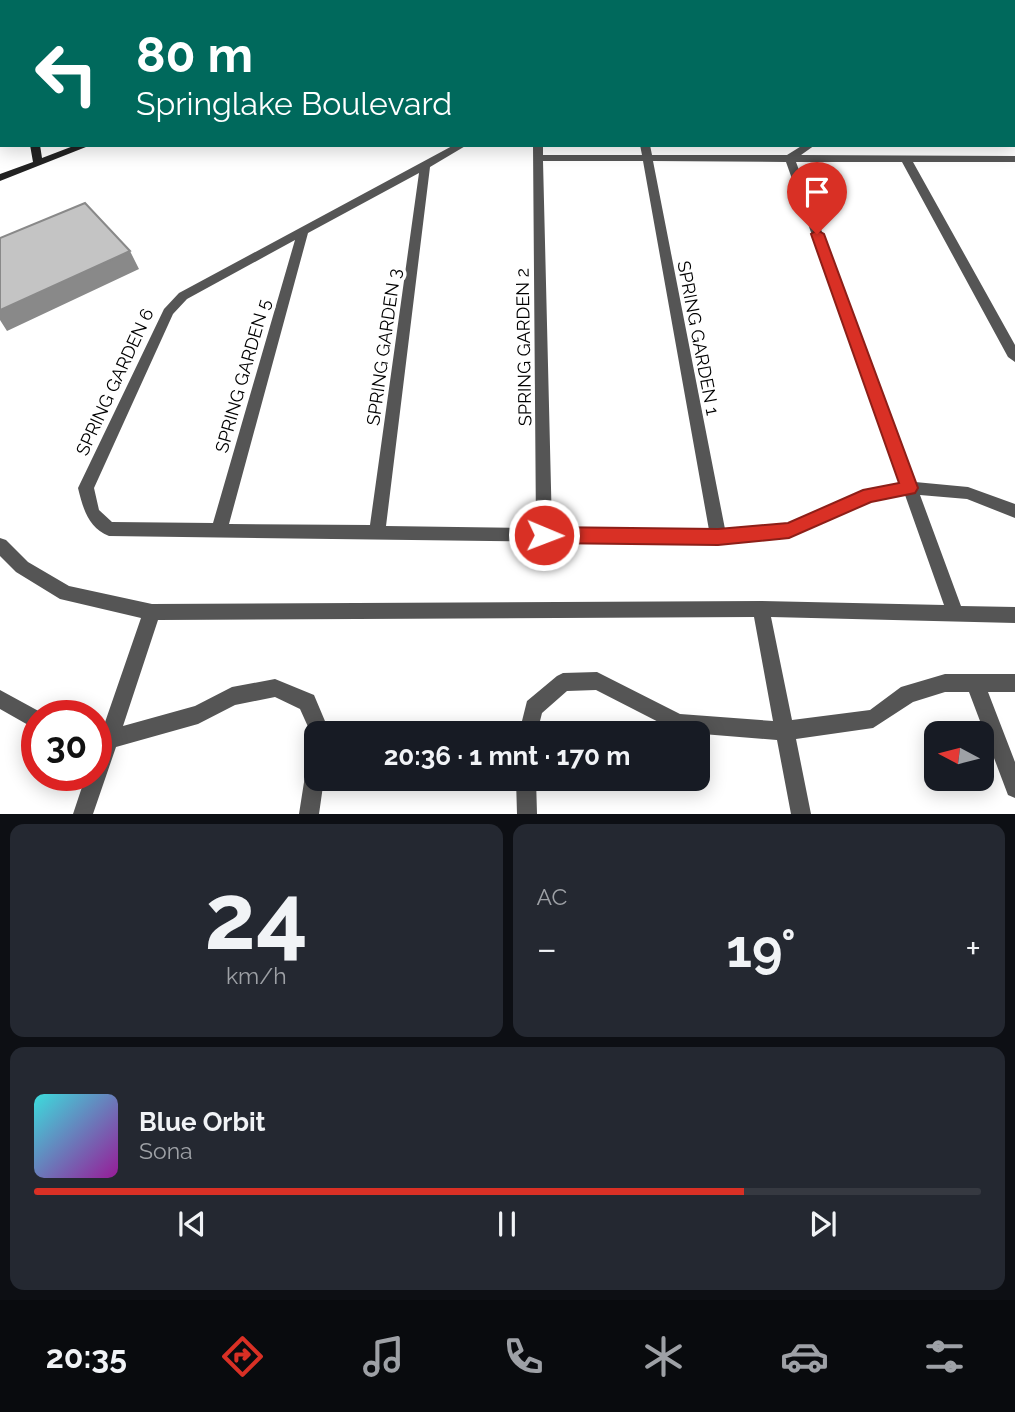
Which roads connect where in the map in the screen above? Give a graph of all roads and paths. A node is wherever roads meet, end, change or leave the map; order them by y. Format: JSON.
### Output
{"nodes":[{"id":1,"x":35,"y":147,"type":"edge"},
{"id":2,"x":80,"y":147,"type":"edge"},
{"id":3,"x":458,"y":147,"type":"edge"},
{"id":4,"x":807,"y":147,"type":"edge"},
{"id":5,"x":538,"y":151,"type":"edge"},
{"id":6,"x":646,"y":152,"type":"edge"},
{"id":7,"x":790,"y":158,"type":"junction"},
{"id":8,"x":906,"y":159,"type":"junction"},
{"id":9,"x":1013,"y":161,"type":"edge"},
{"id":10,"x":38,"y":164,"type":"junction"},
{"id":11,"x":425,"y":165,"type":"junction"},
{"id":12,"x":0,"y":178,"type":"edge"},
{"id":13,"x":303,"y":231,"type":"junction"},
{"id":14,"x":1015,"y":357,"type":"edge"},
{"id":15,"x":909,"y":488,"type":"junction"},
{"id":16,"x":1015,"y":511,"type":"edge"},
{"id":17,"x":219,"y":531,"type":"junction"},
{"id":18,"x":376,"y":533,"type":"junction"},
{"id":19,"x":544,"y":535,"type":"junction"},
{"id":20,"x":718,"y":537,"type":"junction"},
{"id":21,"x":0,"y":545,"type":"edge"},
{"id":22,"x":761,"y":609,"type":"junction"},
{"id":23,"x":152,"y":612,"type":"junction"},
{"id":24,"x":955,"y":613,"type":"junction"},
{"id":25,"x":1015,"y":615,"type":"edge"},
{"id":26,"x":975,"y":683,"type":"junction"},
{"id":27,"x":1015,"y":683,"type":"edge"},
{"id":28,"x":0,"y":699,"type":"edge"},
{"id":29,"x":21,"y":711,"type":"edge"},
{"id":30,"x":112,"y":712,"type":"edge"},
{"id":31,"x":316,"y":721,"type":"edge"},
{"id":32,"x":531,"y":721,"type":"edge"},
{"id":33,"x":674,"y":721,"type":"edge"},
{"id":34,"x":710,"y":725,"type":"edge"},
{"id":35,"x":785,"y":731,"type":"junction"},
{"id":36,"x":112,"y":735,"type":"edge"},
{"id":37,"x":1015,"y":788,"type":"edge"},
{"id":38,"x":89,"y":791,"type":"edge"},
{"id":39,"x":313,"y":791,"type":"edge"},
{"id":40,"x":526,"y":791,"type":"edge"},
{"id":41,"x":83,"y":814,"type":"edge"},
{"id":42,"x":309,"y":814,"type":"edge"},
{"id":43,"x":527,"y":814,"type":"edge"},
{"id":44,"x":801,"y":814,"type":"edge"}],
"edges":[{"from":1,"to":10,"type":"main road"},
{"from":2,"to":10,"type":"main road"},
{"from":3,"to":11,"type":"street"},
{"from":4,"to":7,"type":"street"},
{"from":5,"to":6,"type":"street"},
{"from":5,"to":19,"type":"street","name":"SPRING GARDEN 2"},
{"from":6,"to":7,"type":"street"},
{"from":6,"to":20,"type":"street","name":"SPRING GARDEN 1"},
{"from":7,"to":8,"type":"street"},
{"from":7,"to":15,"type":"street"},
{"from":8,"to":9,"type":"street"},
{"from":8,"to":14,"type":"street"},
{"from":10,"to":12,"type":"main road"},
{"from":11,"to":13,"type":"street"},
{"from":11,"to":18,"type":"street","name":"SPRING GARDEN 3"},
{"from":13,"to":17,"type":"street","name":"SPRING GARDEN 5"},
{"from":13,"to":17,"type":"street","name":"SPRING GARDEN 6"},
{"from":15,"to":16,"type":"street"},
{"from":15,"to":20,"type":"street"},
{"from":15,"to":24,"type":"street"},
{"from":17,"to":18,"type":"street"},
{"from":18,"to":19,"type":"street"},
{"from":19,"to":20,"type":"street"},
{"from":21,"to":23,"type":"street"},
{"from":22,"to":23,"type":"street"},
{"from":22,"to":24,"type":"street"},
{"from":22,"to":35,"type":"street"},
{"from":23,"to":30,"type":"street"},
{"from":24,"to":25,"type":"street"},
{"from":26,"to":27,"type":"street"},
{"from":26,"to":35,"type":"street"},
{"from":26,"to":37,"type":"street"},
{"from":28,"to":29,"type":"street"},
{"from":31,"to":36,"type":"street"},
{"from":32,"to":33,"type":"street"},
{"from":34,"to":35,"type":"street"},
{"from":35,"to":44,"type":"street"},
{"from":38,"to":41,"type":"street"},
{"from":39,"to":42,"type":"street"},
{"from":40,"to":43,"type":"street"}]}
